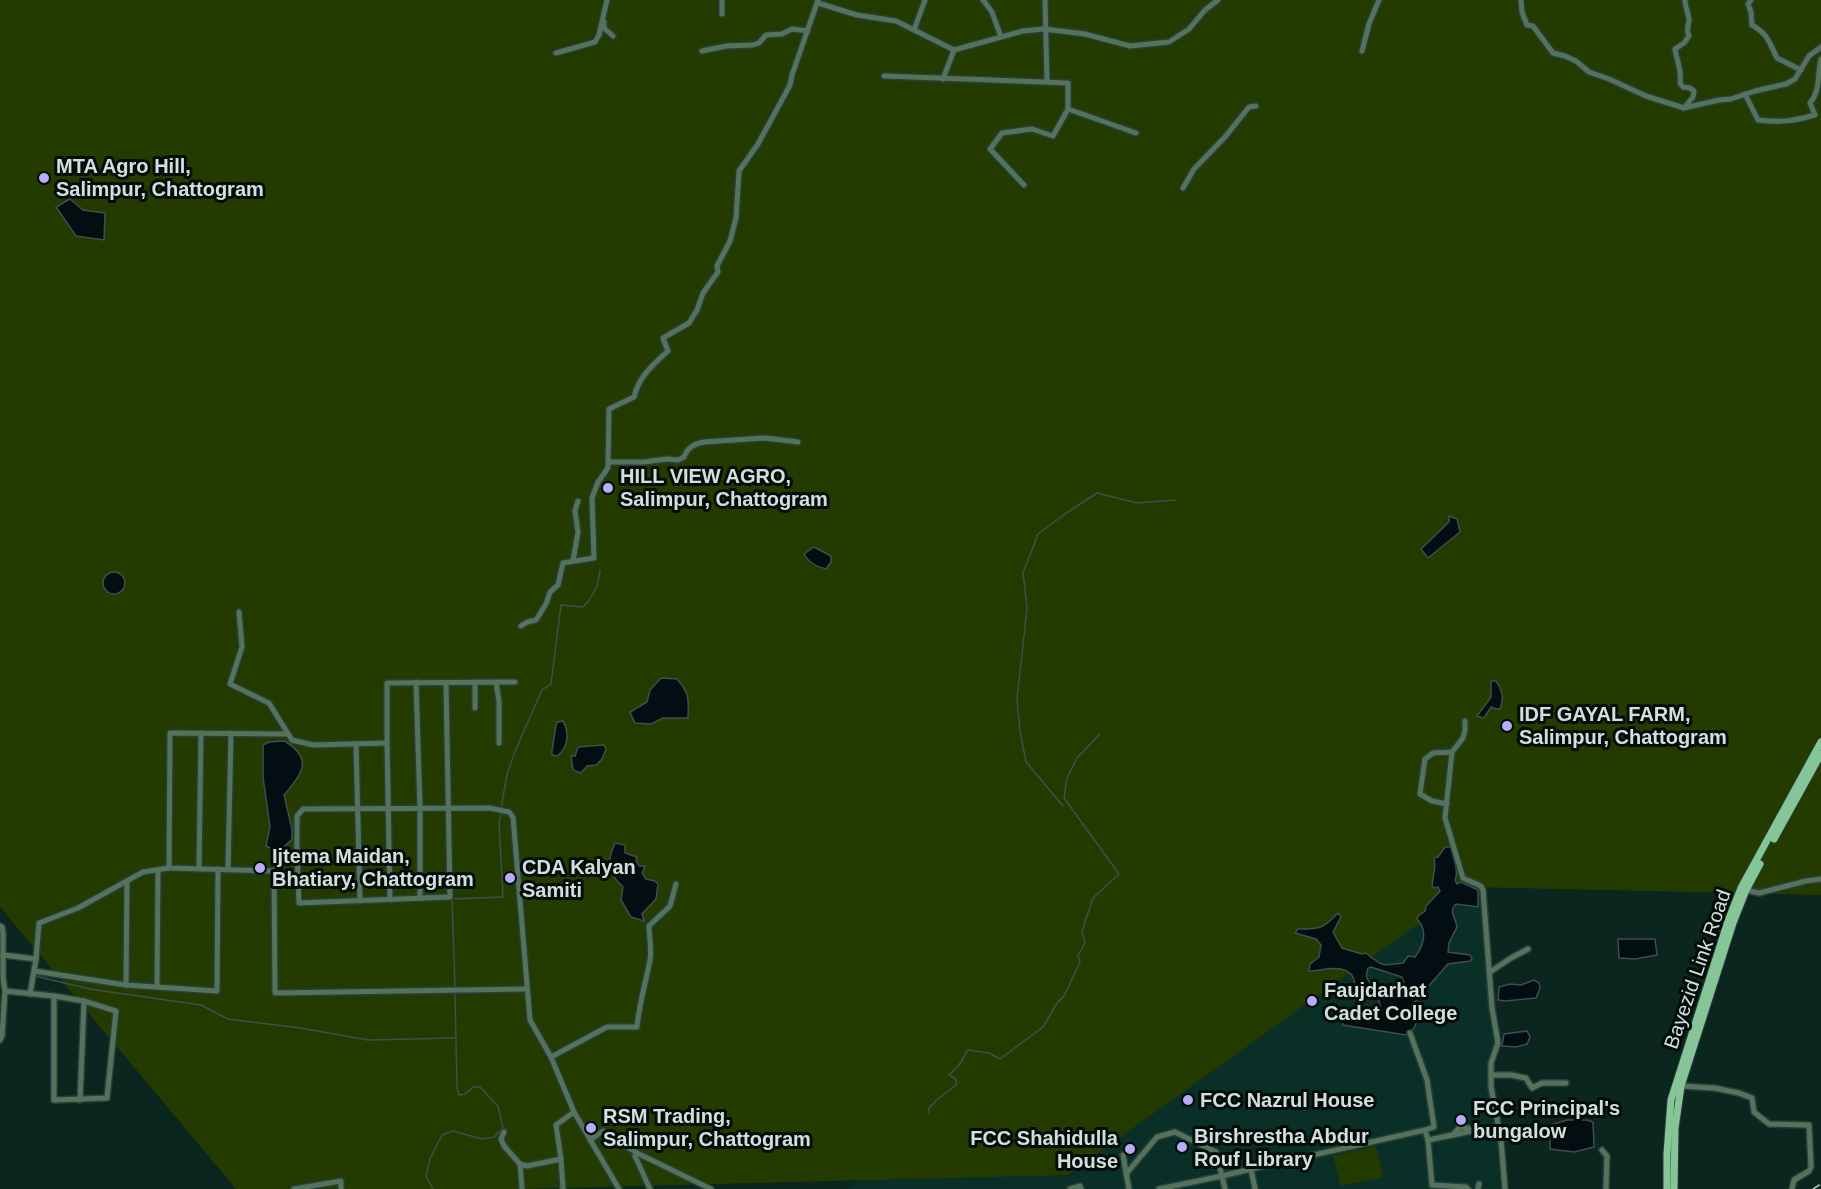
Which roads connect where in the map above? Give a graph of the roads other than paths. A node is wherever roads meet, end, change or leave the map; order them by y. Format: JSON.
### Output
{"nodes":[{"id":1,"x":607,"y":0,"type":"edge"},
{"id":2,"x":723,"y":0,"type":"edge"},
{"id":3,"x":925,"y":0,"type":"edge"},
{"id":4,"x":983,"y":0,"type":"edge"},
{"id":5,"x":1045,"y":0,"type":"edge"},
{"id":6,"x":1218,"y":0,"type":"edge"},
{"id":7,"x":1379,"y":0,"type":"edge"},
{"id":8,"x":1521,"y":0,"type":"edge"},
{"id":9,"x":1684,"y":0,"type":"edge"},
{"id":10,"x":1751,"y":0,"type":"edge"},
{"id":11,"x":818,"y":2,"type":"edge"},
{"id":12,"x":722,"y":14,"type":"dead end"},
{"id":13,"x":603,"y":17,"type":"junction"},
{"id":14,"x":1044,"y":29,"type":"junction"},
{"id":15,"x":914,"y":30,"type":"junction"},
{"id":16,"x":808,"y":31,"type":"junction"},
{"id":17,"x":613,"y":36,"type":"dead end"},
{"id":18,"x":1001,"y":37,"type":"junction"},
{"id":19,"x":1821,"y":47,"type":"edge"},
{"id":20,"x":954,"y":50,"type":"junction"},
{"id":21,"x":702,"y":51,"type":"dead end"},
{"id":22,"x":1362,"y":51,"type":"dead end"},
{"id":23,"x":556,"y":53,"type":"dead end"},
{"id":24,"x":1821,"y":59,"type":"edge"},
{"id":25,"x":1802,"y":70,"type":"junction"},
{"id":26,"x":884,"y":76,"type":"dead end"},
{"id":27,"x":943,"y":79,"type":"junction"},
{"id":28,"x":1047,"y":81,"type":"junction"},
{"id":29,"x":1745,"y":93,"type":"junction"},
{"id":30,"x":1256,"y":106,"type":"dead end"},
{"id":31,"x":1684,"y":108,"type":"junction"},
{"id":32,"x":1068,"y":109,"type":"junction"},
{"id":33,"x":1136,"y":133,"type":"dead end"},
{"id":34,"x":1024,"y":185,"type":"dead end"},
{"id":35,"x":1182,"y":188,"type":"dead end"},
{"id":36,"x":798,"y":442,"type":"dead end"},
{"id":37,"x":608,"y":462,"type":"junction"},
{"id":38,"x":578,"y":501,"type":"dead end"},
{"id":39,"x":573,"y":561,"type":"junction"},
{"id":40,"x":239,"y":612,"type":"dead end"},
{"id":41,"x":521,"y":626,"type":"dead end"},
{"id":42,"x":416,"y":682,"type":"junction"},
{"id":43,"x":475,"y":682,"type":"junction"},
{"id":44,"x":496,"y":682,"type":"junction"},
{"id":45,"x":515,"y":682,"type":"dead end"},
{"id":46,"x":447,"y":683,"type":"junction"},
{"id":47,"x":475,"y":708,"type":"dead end"},
{"id":48,"x":1465,"y":721,"type":"dead end"},
{"id":49,"x":201,"y":733,"type":"junction"},
{"id":50,"x":231,"y":734,"type":"junction"},
{"id":51,"x":287,"y":734,"type":"junction"},
{"id":52,"x":1821,"y":742,"type":"edge"},
{"id":53,"x":387,"y":743,"type":"junction"},
{"id":54,"x":499,"y":743,"type":"dead end"},
{"id":55,"x":356,"y":744,"type":"junction"},
{"id":56,"x":1452,"y":752,"type":"junction"},
{"id":57,"x":1820,"y":756,"type":"edge"},
{"id":58,"x":1447,"y":804,"type":"junction"},
{"id":59,"x":448,"y":808,"type":"junction"},
{"id":60,"x":388,"y":809,"type":"junction"},
{"id":61,"x":420,"y":809,"type":"junction"},
{"id":62,"x":358,"y":810,"type":"junction"},
{"id":63,"x":297,"y":852,"type":"junction"},
{"id":64,"x":169,"y":868,"type":"junction"},
{"id":65,"x":199,"y":869,"type":"junction"},
{"id":66,"x":218,"y":869,"type":"junction"},
{"id":67,"x":158,"y":870,"type":"junction"},
{"id":68,"x":228,"y":870,"type":"junction"},
{"id":69,"x":274,"y":871,"type":"junction"},
{"id":70,"x":1821,"y":879,"type":"edge"},
{"id":71,"x":128,"y":881,"type":"junction"},
{"id":72,"x":676,"y":884,"type":"dead end"},
{"id":73,"x":1746,"y":890,"type":"junction"},
{"id":74,"x":420,"y":898,"type":"junction"},
{"id":75,"x":390,"y":900,"type":"junction"},
{"id":76,"x":360,"y":901,"type":"junction"},
{"id":77,"x":0,"y":926,"type":"edge"},
{"id":78,"x":1528,"y":949,"type":"dead end"},
{"id":79,"x":3,"y":955,"type":"junction"},
{"id":80,"x":36,"y":959,"type":"junction"},
{"id":81,"x":34,"y":971,"type":"junction"},
{"id":82,"x":1490,"y":972,"type":"junction"},
{"id":83,"x":126,"y":985,"type":"junction"},
{"id":84,"x":157,"y":986,"type":"junction"},
{"id":85,"x":527,"y":989,"type":"junction"},
{"id":86,"x":5,"y":991,"type":"junction"},
{"id":87,"x":30,"y":994,"type":"junction"},
{"id":88,"x":54,"y":996,"type":"junction"},
{"id":89,"x":84,"y":1001,"type":"junction"},
{"id":90,"x":1410,"y":1033,"type":"dead end"},
{"id":91,"x":0,"y":1040,"type":"edge"},
{"id":92,"x":551,"y":1057,"type":"junction"},
{"id":93,"x":1491,"y":1076,"type":"junction"},
{"id":94,"x":1566,"y":1083,"type":"dead end"},
{"id":95,"x":1681,"y":1086,"type":"junction"},
{"id":96,"x":80,"y":1100,"type":"junction"},
{"id":97,"x":574,"y":1112,"type":"junction"},
{"id":98,"x":1425,"y":1130,"type":"junction"},
{"id":99,"x":504,"y":1132,"type":"dead end"},
{"id":100,"x":1453,"y":1135,"type":"dead end"},
{"id":101,"x":590,"y":1140,"type":"junction"},
{"id":102,"x":1428,"y":1140,"type":"junction"},
{"id":103,"x":1602,"y":1150,"type":"dead end"},
{"id":104,"x":637,"y":1154,"type":"junction"},
{"id":105,"x":1670,"y":1154,"type":"junction"},
{"id":106,"x":1123,"y":1155,"type":"dead end"},
{"id":107,"x":561,"y":1159,"type":"junction"},
{"id":108,"x":520,"y":1164,"type":"junction"},
{"id":109,"x":1251,"y":1169,"type":"junction"},
{"id":110,"x":1126,"y":1174,"type":"junction"},
{"id":111,"x":1222,"y":1176,"type":"junction"},
{"id":112,"x":294,"y":1189,"type":"edge"},
{"id":113,"x":341,"y":1189,"type":"edge"},
{"id":114,"x":522,"y":1189,"type":"edge"},
{"id":115,"x":563,"y":1189,"type":"edge"},
{"id":116,"x":619,"y":1189,"type":"edge"},
{"id":117,"x":650,"y":1189,"type":"edge"},
{"id":118,"x":711,"y":1189,"type":"edge"},
{"id":119,"x":1070,"y":1189,"type":"edge"},
{"id":120,"x":1081,"y":1189,"type":"edge"},
{"id":121,"x":1129,"y":1189,"type":"edge"},
{"id":122,"x":1159,"y":1189,"type":"edge"},
{"id":123,"x":1225,"y":1189,"type":"edge"},
{"id":124,"x":1255,"y":1189,"type":"edge"},
{"id":125,"x":1468,"y":1189,"type":"edge"},
{"id":126,"x":1505,"y":1189,"type":"edge"},
{"id":127,"x":1606,"y":1189,"type":"edge"},
{"id":128,"x":1667,"y":1189,"type":"edge"},
{"id":129,"x":1674,"y":1189,"type":"edge"},
{"id":130,"x":1792,"y":1189,"type":"edge"}],
"edges":[{"from":1,"to":13,"type":"street"},
{"from":2,"to":12,"type":"street"},
{"from":3,"to":15,"type":"street"},
{"from":4,"to":18,"type":"street"},
{"from":5,"to":14,"type":"street"},
{"from":6,"to":14,"type":"street"},
{"from":7,"to":22,"type":"street"},
{"from":8,"to":31,"type":"street"},
{"from":9,"to":31,"type":"street"},
{"from":10,"to":25,"type":"street"},
{"from":11,"to":15,"type":"street"},
{"from":11,"to":16,"type":"street"},
{"from":13,"to":17,"type":"street"},
{"from":13,"to":23,"type":"street"},
{"from":14,"to":18,"type":"street"},
{"from":14,"to":28,"type":"street"},
{"from":15,"to":20,"type":"street"},
{"from":16,"to":21,"type":"street"},
{"from":16,"to":37,"type":"street"},
{"from":18,"to":20,"type":"street"},
{"from":19,"to":25,"type":"street"},
{"from":20,"to":27,"type":"street"},
{"from":24,"to":29,"type":"street"},
{"from":25,"to":29,"type":"street"},
{"from":26,"to":27,"type":"street"},
{"from":27,"to":28,"type":"street"},
{"from":28,"to":32,"type":"street"},
{"from":29,"to":31,"type":"street"},
{"from":30,"to":35,"type":"street"},
{"from":32,"to":33,"type":"street"},
{"from":32,"to":34,"type":"street"},
{"from":36,"to":37,"type":"street"},
{"from":37,"to":39,"type":"street"},
{"from":38,"to":39,"type":"street"},
{"from":39,"to":41,"type":"street"},
{"from":40,"to":51,"type":"street"},
{"from":42,"to":46,"type":"street"},
{"from":42,"to":53,"type":"street"},
{"from":42,"to":61,"type":"street"},
{"from":43,"to":44,"type":"street"},
{"from":43,"to":46,"type":"street"},
{"from":43,"to":47,"type":"street"},
{"from":44,"to":45,"type":"street"},
{"from":44,"to":54,"type":"street"},
{"from":46,"to":59,"type":"street"},
{"from":48,"to":56,"type":"street"},
{"from":49,"to":50,"type":"street"},
{"from":49,"to":64,"type":"street"},
{"from":49,"to":65,"type":"street"},
{"from":50,"to":51,"type":"street"},
{"from":50,"to":68,"type":"street"},
{"from":51,"to":55,"type":"street"},
{"from":52,"to":105,"type":"main road","name":"Bayezid Link Road"},
{"from":53,"to":55,"type":"street"},
{"from":53,"to":60,"type":"street"},
{"from":55,"to":62,"type":"street"},
{"from":56,"to":58,"type":"street"},
{"from":56,"to":58,"type":"street"},
{"from":57,"to":73,"type":"main road","name":"Bayezid Link Road"},
{"from":58,"to":82,"type":"street"},
{"from":59,"to":61,"type":"street"},
{"from":59,"to":74,"type":"street"},
{"from":59,"to":85,"type":"street"},
{"from":60,"to":61,"type":"street"},
{"from":60,"to":62,"type":"street"},
{"from":60,"to":75,"type":"street"},
{"from":61,"to":74,"type":"street"},
{"from":62,"to":63,"type":"street"},
{"from":62,"to":76,"type":"street"},
{"from":63,"to":69,"type":"street"},
{"from":63,"to":76,"type":"street"},
{"from":64,"to":65,"type":"street"},
{"from":64,"to":67,"type":"street"},
{"from":65,"to":66,"type":"street"},
{"from":66,"to":68,"type":"street"},
{"from":66,"to":84,"type":"street"},
{"from":67,"to":71,"type":"street"},
{"from":67,"to":84,"type":"street"},
{"from":68,"to":69,"type":"street"},
{"from":69,"to":85,"type":"street"},
{"from":70,"to":73,"type":"street"},
{"from":71,"to":80,"type":"street"},
{"from":71,"to":83,"type":"street"},
{"from":72,"to":92,"type":"street"},
{"from":73,"to":95,"type":"main road","name":"Bayezid Link Road"},
{"from":74,"to":75,"type":"street"},
{"from":75,"to":76,"type":"street"},
{"from":77,"to":79,"type":"street"},
{"from":78,"to":82,"type":"street"},
{"from":79,"to":80,"type":"street"},
{"from":79,"to":86,"type":"street"},
{"from":80,"to":81,"type":"street"},
{"from":81,"to":83,"type":"street"},
{"from":81,"to":87,"type":"street"},
{"from":82,"to":93,"type":"street"},
{"from":83,"to":84,"type":"street"},
{"from":85,"to":92,"type":"street"},
{"from":86,"to":87,"type":"street"},
{"from":86,"to":91,"type":"street"},
{"from":87,"to":88,"type":"street"},
{"from":88,"to":89,"type":"street"},
{"from":88,"to":96,"type":"street"},
{"from":89,"to":96,"type":"street"},
{"from":89,"to":96,"type":"street"},
{"from":90,"to":98,"type":"street"},
{"from":92,"to":97,"type":"street"},
{"from":93,"to":94,"type":"street"},
{"from":93,"to":126,"type":"street"},
{"from":95,"to":105,"type":"main road","name":"Bayezid Link Road"},
{"from":95,"to":130,"type":"street"},
{"from":97,"to":101,"type":"street"},
{"from":97,"to":107,"type":"street"},
{"from":98,"to":102,"type":"street"},
{"from":98,"to":109,"type":"street"},
{"from":99,"to":108,"type":"street"},
{"from":100,"to":102,"type":"street"},
{"from":101,"to":104,"type":"street"},
{"from":101,"to":116,"type":"street"},
{"from":102,"to":125,"type":"street"},
{"from":103,"to":127,"type":"street"},
{"from":104,"to":117,"type":"street"},
{"from":104,"to":118,"type":"street"},
{"from":105,"to":128,"type":"main road","name":"Bayezid Link Road"},
{"from":105,"to":129,"type":"main road","name":"Bayezid Link Road"},
{"from":106,"to":110,"type":"street"},
{"from":107,"to":108,"type":"street"},
{"from":107,"to":115,"type":"street"},
{"from":108,"to":114,"type":"street"},
{"from":109,"to":111,"type":"street"},
{"from":109,"to":124,"type":"street"},
{"from":110,"to":111,"type":"street"},
{"from":110,"to":121,"type":"street"},
{"from":111,"to":122,"type":"street"},
{"from":111,"to":123,"type":"street"},
{"from":112,"to":113,"type":"street"},
{"from":119,"to":120,"type":"street"}]}
